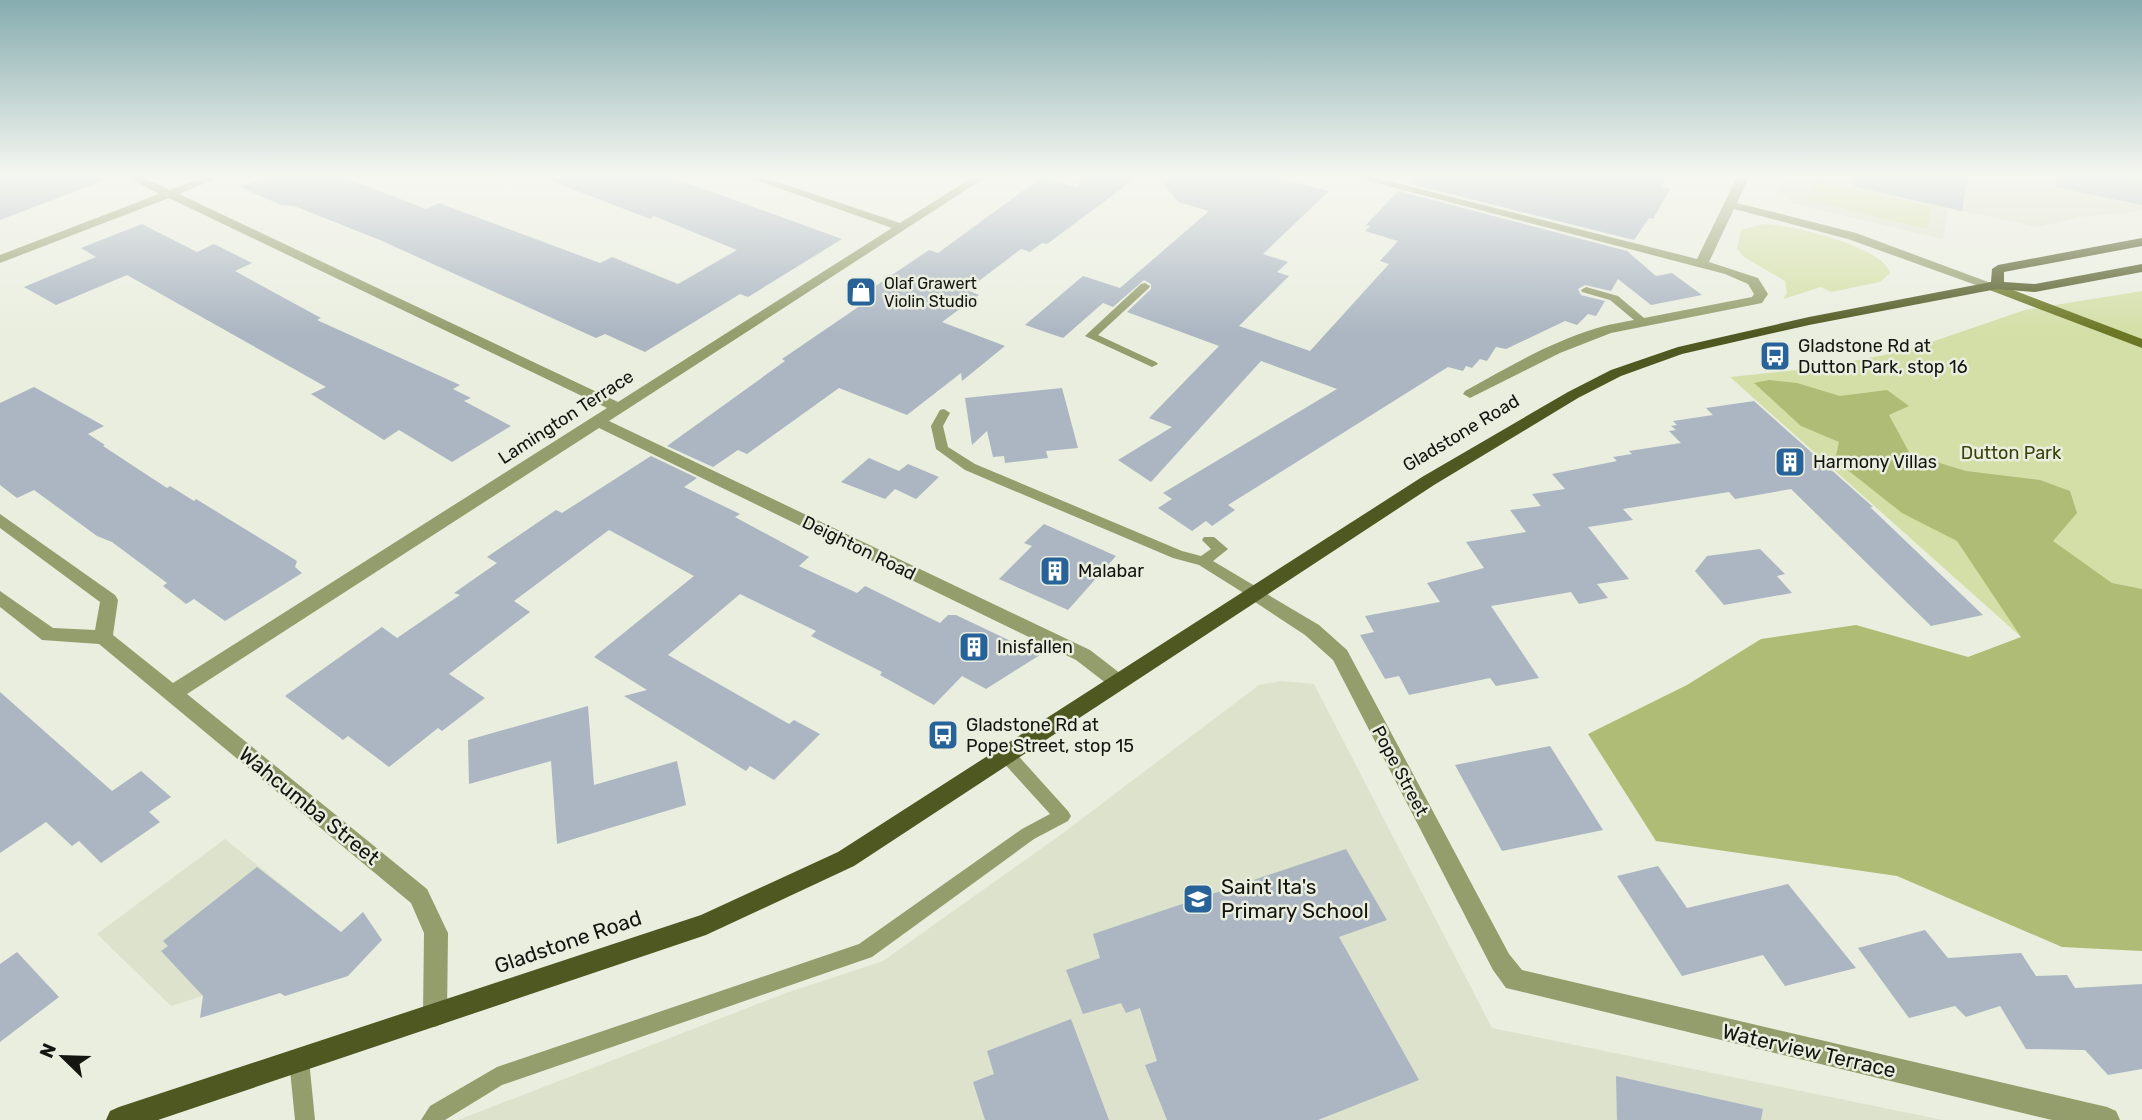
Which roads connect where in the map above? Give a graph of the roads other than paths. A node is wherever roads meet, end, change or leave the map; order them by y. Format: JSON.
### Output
{"nodes":[{"id":1,"x":81,"y":227,"type":"edge"},
{"id":2,"x":239,"y":227,"type":"edge"},
{"id":3,"x":901,"y":227,"type":"edge"},
{"id":4,"x":1557,"y":227,"type":"edge"},
{"id":5,"x":1718,"y":227,"type":"edge"},
{"id":6,"x":1818,"y":227,"type":"edge"},
{"id":7,"x":2142,"y":242,"type":"edge"},
{"id":8,"x":0,"y":258,"type":"edge"},
{"id":9,"x":1701,"y":264,"type":"junction"},
{"id":10,"x":2142,"y":268,"type":"edge"},
{"id":11,"x":1994,"y":285,"type":"junction"},
{"id":12,"x":1145,"y":286,"type":"dead end"},
{"id":13,"x":1586,"y":290,"type":"dead end"},
{"id":14,"x":1644,"y":323,"type":"junction"},
{"id":15,"x":2142,"y":344,"type":"edge"},
{"id":16,"x":1152,"y":364,"type":"dead end"},
{"id":17,"x":1470,"y":394,"type":"dead end"},
{"id":18,"x":617,"y":407,"type":"junction"},
{"id":19,"x":944,"y":413,"type":"dead end"},
{"id":20,"x":596,"y":421,"type":"junction"},
{"id":21,"x":0,"y":520,"type":"edge"},
{"id":22,"x":1209,"y":540,"type":"dead end"},
{"id":23,"x":1203,"y":561,"type":"junction"},
{"id":24,"x":1255,"y":593,"type":"junction"},
{"id":25,"x":0,"y":597,"type":"edge"},
{"id":26,"x":103,"y":637,"type":"junction"},
{"id":27,"x":1118,"y":682,"type":"junction"},
{"id":28,"x":172,"y":694,"type":"junction"},
{"id":29,"x":1007,"y":755,"type":"junction"},
{"id":30,"x":1513,"y":978,"type":"joint"},
{"id":31,"x":435,"y":1015,"type":"junction"},
{"id":32,"x":299,"y":1060,"type":"junction"},
{"id":33,"x":119,"y":1120,"type":"edge"},
{"id":34,"x":305,"y":1120,"type":"edge"},
{"id":35,"x":431,"y":1120,"type":"edge"},
{"id":36,"x":2108,"y":1120,"type":"edge"}],
"edges":[{"from":1,"to":8,"type":"street"},
{"from":2,"to":18,"type":"street"},
{"from":3,"to":18,"type":"street","name":"Lamington Terrace"},
{"from":4,"to":9,"type":"street"},
{"from":5,"to":9,"type":"street"},
{"from":6,"to":11,"type":"street"},
{"from":7,"to":11,"type":"main road"},
{"from":9,"to":14,"type":"street","name":"Gladstone Road"},
{"from":10,"to":11,"type":"main road","name":"Gladstone Road"},
{"from":11,"to":15,"type":"street"},
{"from":11,"to":24,"type":"main road","name":"Gladstone Road"},
{"from":12,"to":16,"type":"lane"},
{"from":13,"to":14,"type":"lane"},
{"from":14,"to":17,"type":"street","name":"Gladstone Road"},
{"from":18,"to":20,"type":"street","name":"Lamington Terrace"},
{"from":19,"to":23,"type":"lane"},
{"from":20,"to":27,"type":"street","name":"Deighton Road"},
{"from":20,"to":28,"type":"street","name":"Lamington Terrace"},
{"from":21,"to":26,"type":"street"},
{"from":22,"to":23,"type":"lane"},
{"from":23,"to":24,"type":"lane"},
{"from":24,"to":27,"type":"main road","name":"Gladstone Road"},
{"from":24,"to":30,"type":"street","name":"Pope Street"},
{"from":25,"to":26,"type":"street"},
{"from":26,"to":28,"type":"street","name":"Wahcumba Street"},
{"from":27,"to":29,"type":"main road","name":"Gladstone Road"},
{"from":28,"to":31,"type":"street","name":"Wahcumba Street"},
{"from":29,"to":31,"type":"main road","name":"Gladstone Road"},
{"from":29,"to":35,"type":"lane"},
{"from":30,"to":36,"type":"street","name":"Waterview Terrace"},
{"from":31,"to":32,"type":"main road","name":"Gladstone Road"},
{"from":32,"to":33,"type":"main road","name":"Gladstone Road"},
{"from":32,"to":34,"type":"lane"}]}
